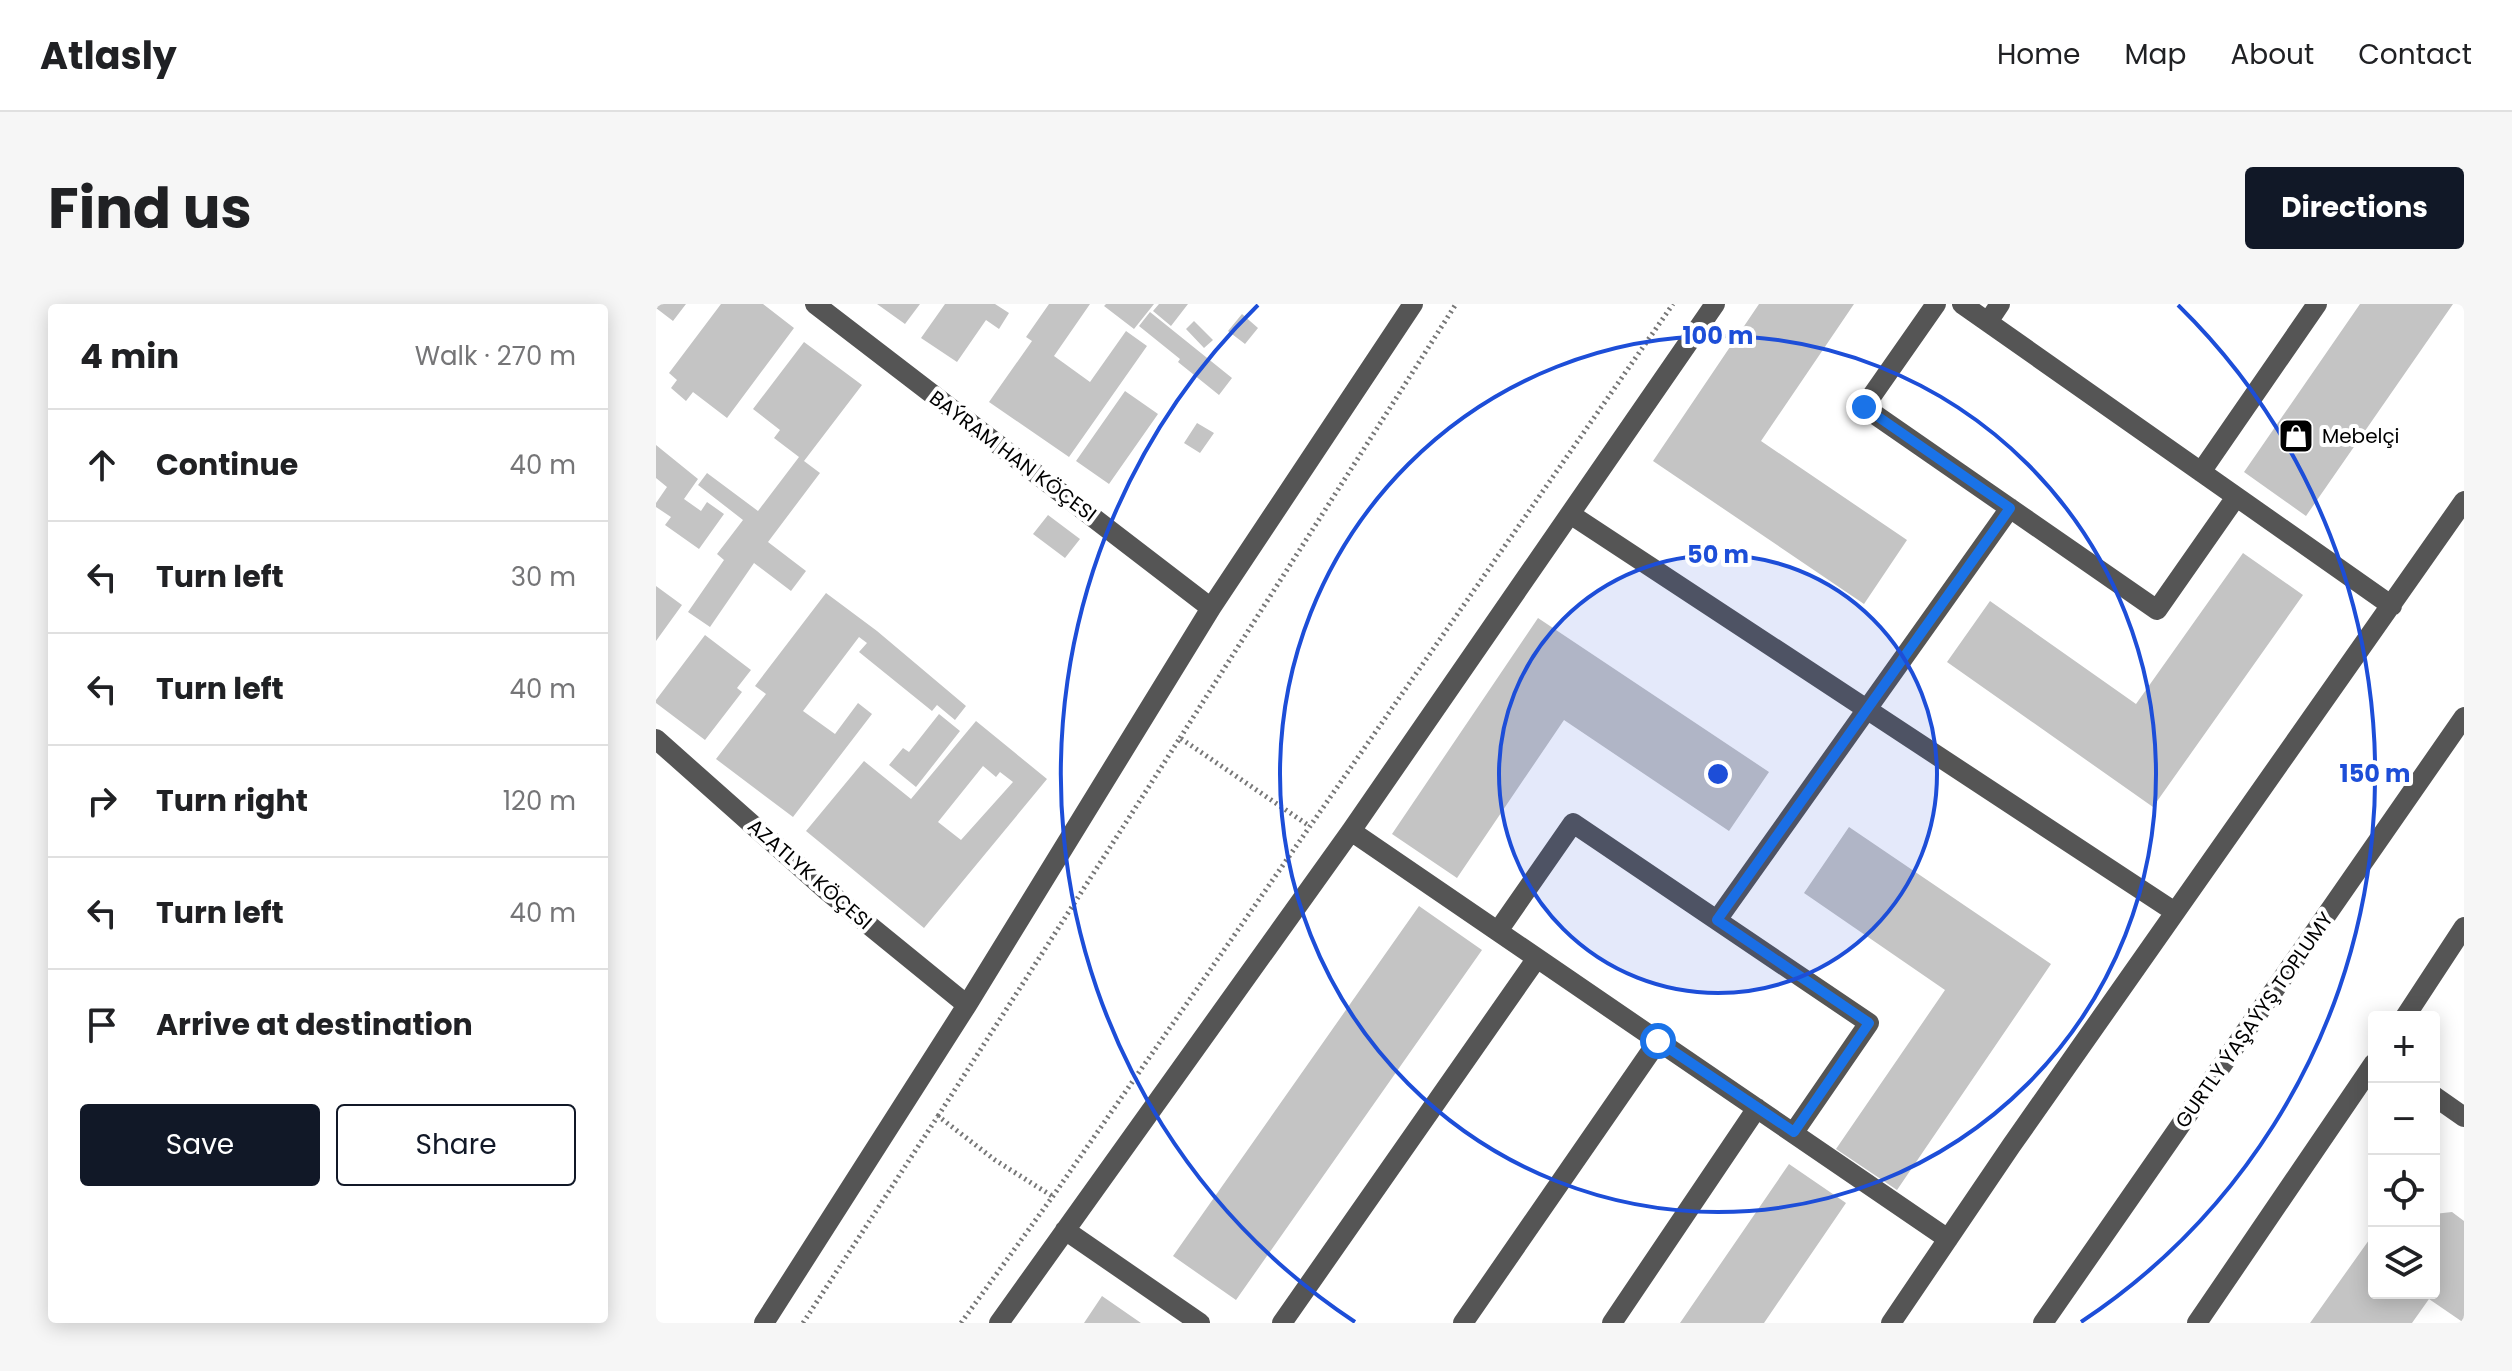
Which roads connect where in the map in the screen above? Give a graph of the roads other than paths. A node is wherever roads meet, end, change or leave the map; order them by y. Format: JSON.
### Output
{"nodes":[{"id":1,"x":815,"y":304,"type":"edge"},
{"id":2,"x":1413,"y":304,"type":"edge"},
{"id":3,"x":1715,"y":304,"type":"edge"},
{"id":4,"x":1936,"y":304,"type":"edge"},
{"id":5,"x":1962,"y":304,"type":"edge"},
{"id":6,"x":2000,"y":304,"type":"edge"},
{"id":7,"x":2317,"y":304,"type":"edge"},
{"id":8,"x":1988,"y":322,"type":"junction"},
{"id":9,"x":2201,"y":472,"type":"junction"},
{"id":10,"x":2236,"y":497,"type":"junction"},
{"id":11,"x":2462,"y":505,"type":"edge"},
{"id":12,"x":2010,"y":508,"type":"junction"},
{"id":13,"x":1570,"y":514,"type":"junction"},
{"id":14,"x":2392,"y":606,"type":"junction"},
{"id":15,"x":1211,"y":608,"type":"junction"},
{"id":16,"x":1867,"y":709,"type":"junction"},
{"id":17,"x":2464,"y":717,"type":"edge"},
{"id":18,"x":656,"y":739,"type":"edge"},
{"id":19,"x":1351,"y":831,"type":"junction"},
{"id":20,"x":2175,"y":912,"type":"junction"},
{"id":21,"x":1717,"y":920,"type":"junction"},
{"id":22,"x":2464,"y":927,"type":"edge"},
{"id":23,"x":1498,"y":931,"type":"junction"},
{"id":24,"x":1537,"y":958,"type":"junction"},
{"id":25,"x":967,"y":1005,"type":"junction"},
{"id":26,"x":2409,"y":1011,"type":"edge"},
{"id":27,"x":1658,"y":1041,"type":"junction"},
{"id":28,"x":2368,"y":1072,"type":"edge"},
{"id":29,"x":2440,"y":1100,"type":"edge"},
{"id":30,"x":1757,"y":1108,"type":"junction"},
{"id":31,"x":2464,"y":1117,"type":"edge"},
{"id":32,"x":1794,"y":1132,"type":"junction"},
{"id":33,"x":1065,"y":1230,"type":"junction"},
{"id":34,"x":1948,"y":1239,"type":"junction"},
{"id":35,"x":764,"y":1323,"type":"edge"},
{"id":36,"x":999,"y":1323,"type":"edge"},
{"id":37,"x":1200,"y":1323,"type":"edge"},
{"id":38,"x":1282,"y":1323,"type":"edge"},
{"id":39,"x":1463,"y":1323,"type":"edge"},
{"id":40,"x":1612,"y":1323,"type":"edge"},
{"id":41,"x":1891,"y":1323,"type":"edge"},
{"id":42,"x":2043,"y":1323,"type":"edge"},
{"id":43,"x":2197,"y":1323,"type":"edge"}],
"edges":[{"from":1,"to":15,"type":"street","name":"BAÝRAM HAN KÖÇESI"},
{"from":2,"to":15,"type":"street"},
{"from":3,"to":13,"type":"street"},
{"from":4,"to":12,"type":"street"},
{"from":5,"to":8,"type":"street"},
{"from":6,"to":8,"type":"street"},
{"from":7,"to":9,"type":"street"},
{"from":8,"to":9,"type":"street"},
{"from":9,"to":10,"type":"street"},
{"from":10,"to":12,"type":"street"},
{"from":10,"to":14,"type":"street"},
{"from":11,"to":14,"type":"street"},
{"from":12,"to":16,"type":"street"},
{"from":13,"to":16,"type":"street"},
{"from":13,"to":19,"type":"street"},
{"from":14,"to":20,"type":"street"},
{"from":15,"to":25,"type":"street"},
{"from":16,"to":20,"type":"street"},
{"from":16,"to":21,"type":"street"},
{"from":17,"to":42,"type":"street","name":"GURTLY ÝAŞAÝYŞ TOPLUMY"},
{"from":18,"to":25,"type":"street","name":"AZATLYK KÖÇESI"},
{"from":19,"to":23,"type":"street"},
{"from":19,"to":33,"type":"street"},
{"from":20,"to":34,"type":"street"},
{"from":21,"to":23,"type":"street"},
{"from":21,"to":32,"type":"street"},
{"from":22,"to":26,"type":"street"},
{"from":23,"to":24,"type":"street"},
{"from":24,"to":27,"type":"street"},
{"from":24,"to":38,"type":"street"},
{"from":25,"to":35,"type":"street"},
{"from":27,"to":30,"type":"street"},
{"from":27,"to":39,"type":"street"},
{"from":28,"to":43,"type":"street"},
{"from":29,"to":31,"type":"street"},
{"from":30,"to":32,"type":"street"},
{"from":30,"to":40,"type":"street"},
{"from":32,"to":34,"type":"street"},
{"from":33,"to":36,"type":"street"},
{"from":33,"to":37,"type":"street"},
{"from":34,"to":41,"type":"street"}]}
